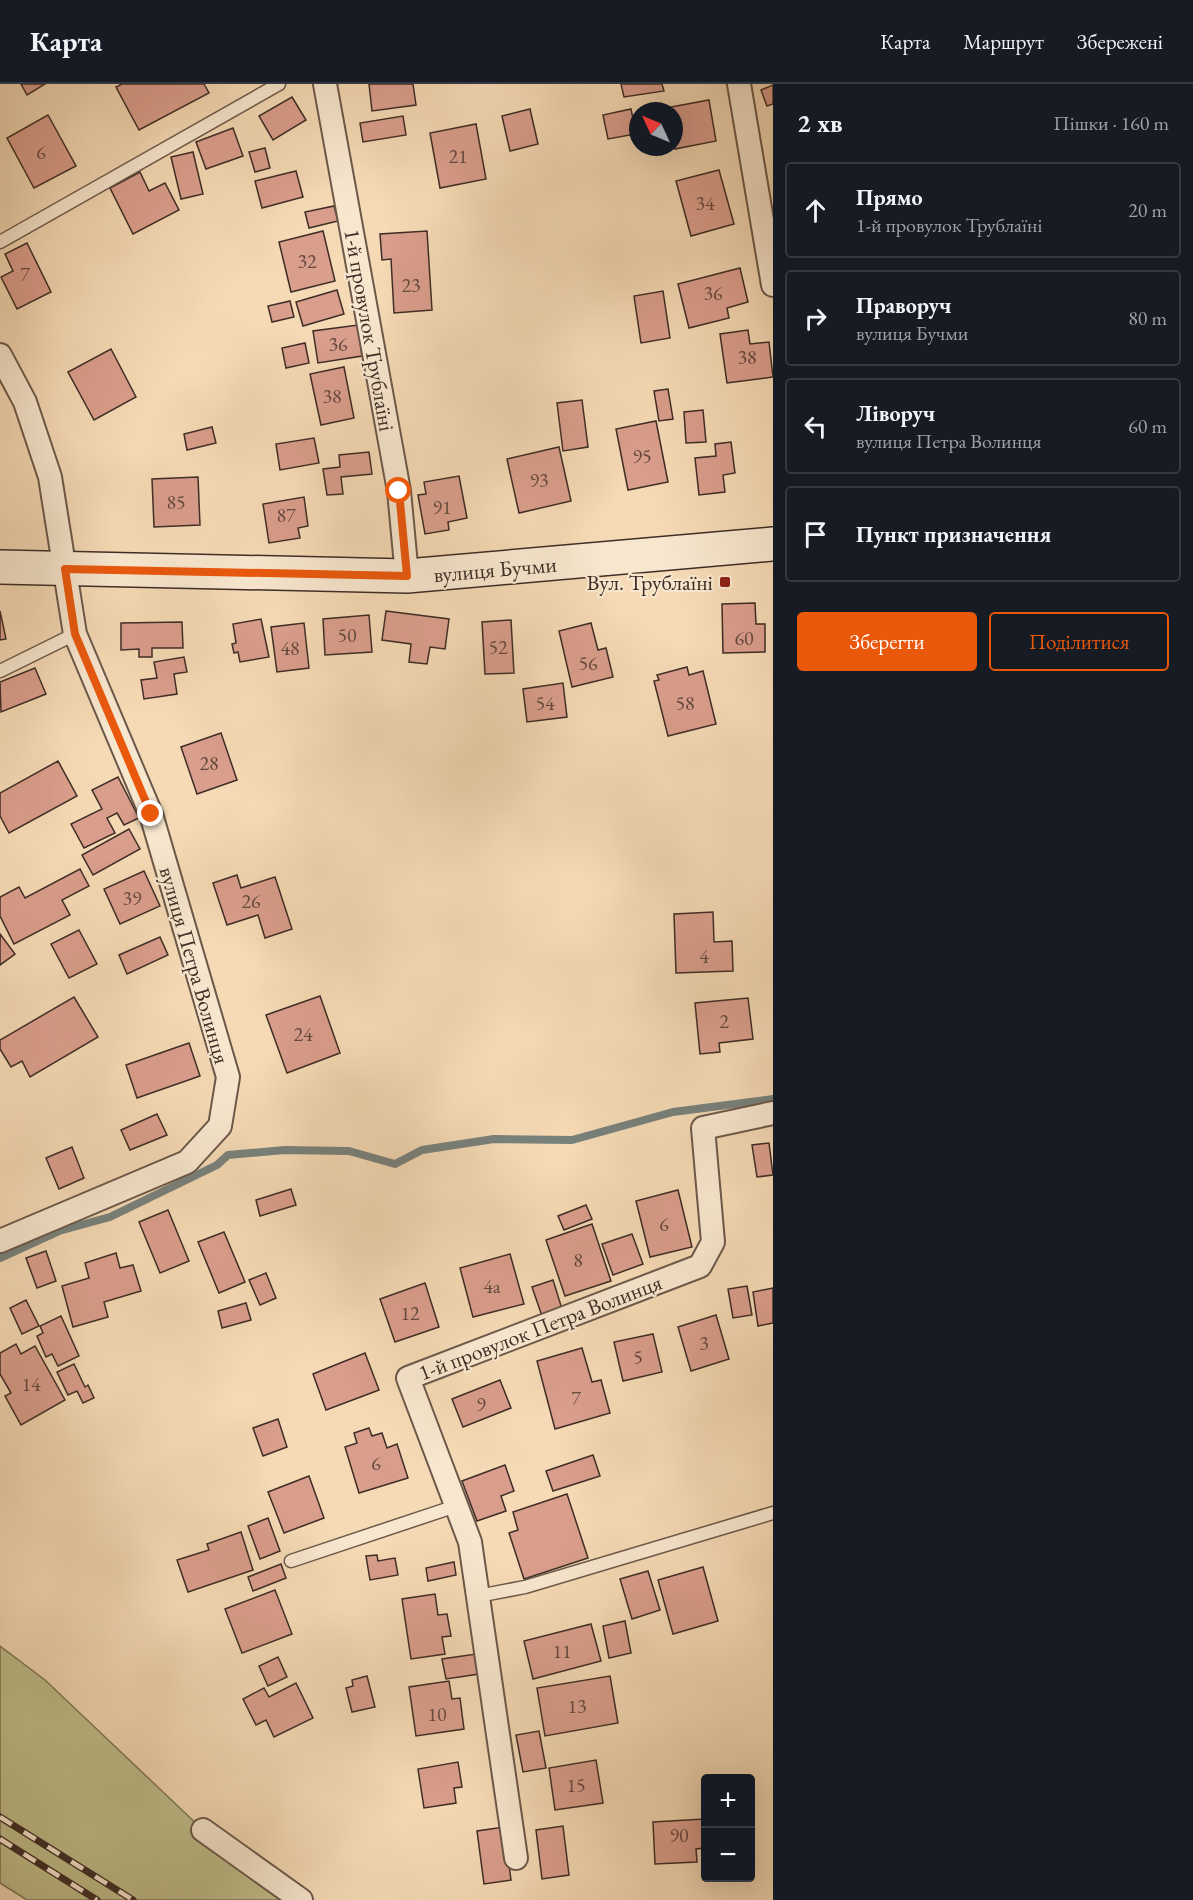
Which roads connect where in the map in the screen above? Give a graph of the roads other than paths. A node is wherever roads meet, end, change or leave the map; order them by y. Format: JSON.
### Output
{"nodes":[{"id":1,"x":279,"y":84,"type":"edge"},
{"id":2,"x":326,"y":84,"type":"edge"},
{"id":3,"x":739,"y":84,"type":"edge"},
{"id":4,"x":0,"y":242,"type":"edge"},
{"id":5,"x":773,"y":285,"type":"edge"},
{"id":6,"x":0,"y":355,"type":"edge"},
{"id":7,"x":773,"y":544,"type":"edge"},
{"id":8,"x":0,"y":567,"type":"edge"},
{"id":9,"x":65,"y":569,"type":"junction"},
{"id":10,"x":407,"y":576,"type":"junction"},
{"id":11,"x":75,"y":634,"type":"junction"},
{"id":12,"x":0,"y":671,"type":"edge"},
{"id":13,"x":773,"y":1113,"type":"edge"},
{"id":14,"x":0,"y":1241,"type":"edge"},
{"id":15,"x":456,"y":1506,"type":"junction"},
{"id":16,"x":773,"y":1513,"type":"edge"},
{"id":17,"x":291,"y":1561,"type":"dead end"},
{"id":18,"x":478,"y":1596,"type":"junction"},
{"id":19,"x":203,"y":1830,"type":"dead end"},
{"id":20,"x":516,"y":1858,"type":"dead end"},
{"id":21,"x":301,"y":1900,"type":"edge"}],
"edges":[{"from":1,"to":4,"type":"lane"},
{"from":2,"to":10,"type":"street","name":"1-й провулок Трублаїні"},
{"from":3,"to":5,"type":"street"},
{"from":6,"to":9,"type":"street","name":"вулиця Петра Волинця"},
{"from":7,"to":10,"type":"street","name":"вулиця Бучми"},
{"from":8,"to":9,"type":"street","name":"вулиця Бучми"},
{"from":9,"to":10,"type":"street","name":"вулиця Бучми"},
{"from":9,"to":11,"type":"street","name":"вулиця Петра Волинця"},
{"from":11,"to":12,"type":"lane"},
{"from":11,"to":14,"type":"street","name":"вулиця Петра Волинця"},
{"from":13,"to":15,"type":"street","name":"1-й провулок Петра Волинця"},
{"from":15,"to":17,"type":"lane"},
{"from":15,"to":18,"type":"street","name":"1-й провулок Петра Волинця"},
{"from":16,"to":18,"type":"lane"},
{"from":18,"to":20,"type":"street","name":"1-й провулок Петра Волинця"},
{"from":19,"to":21,"type":"street"}]}
